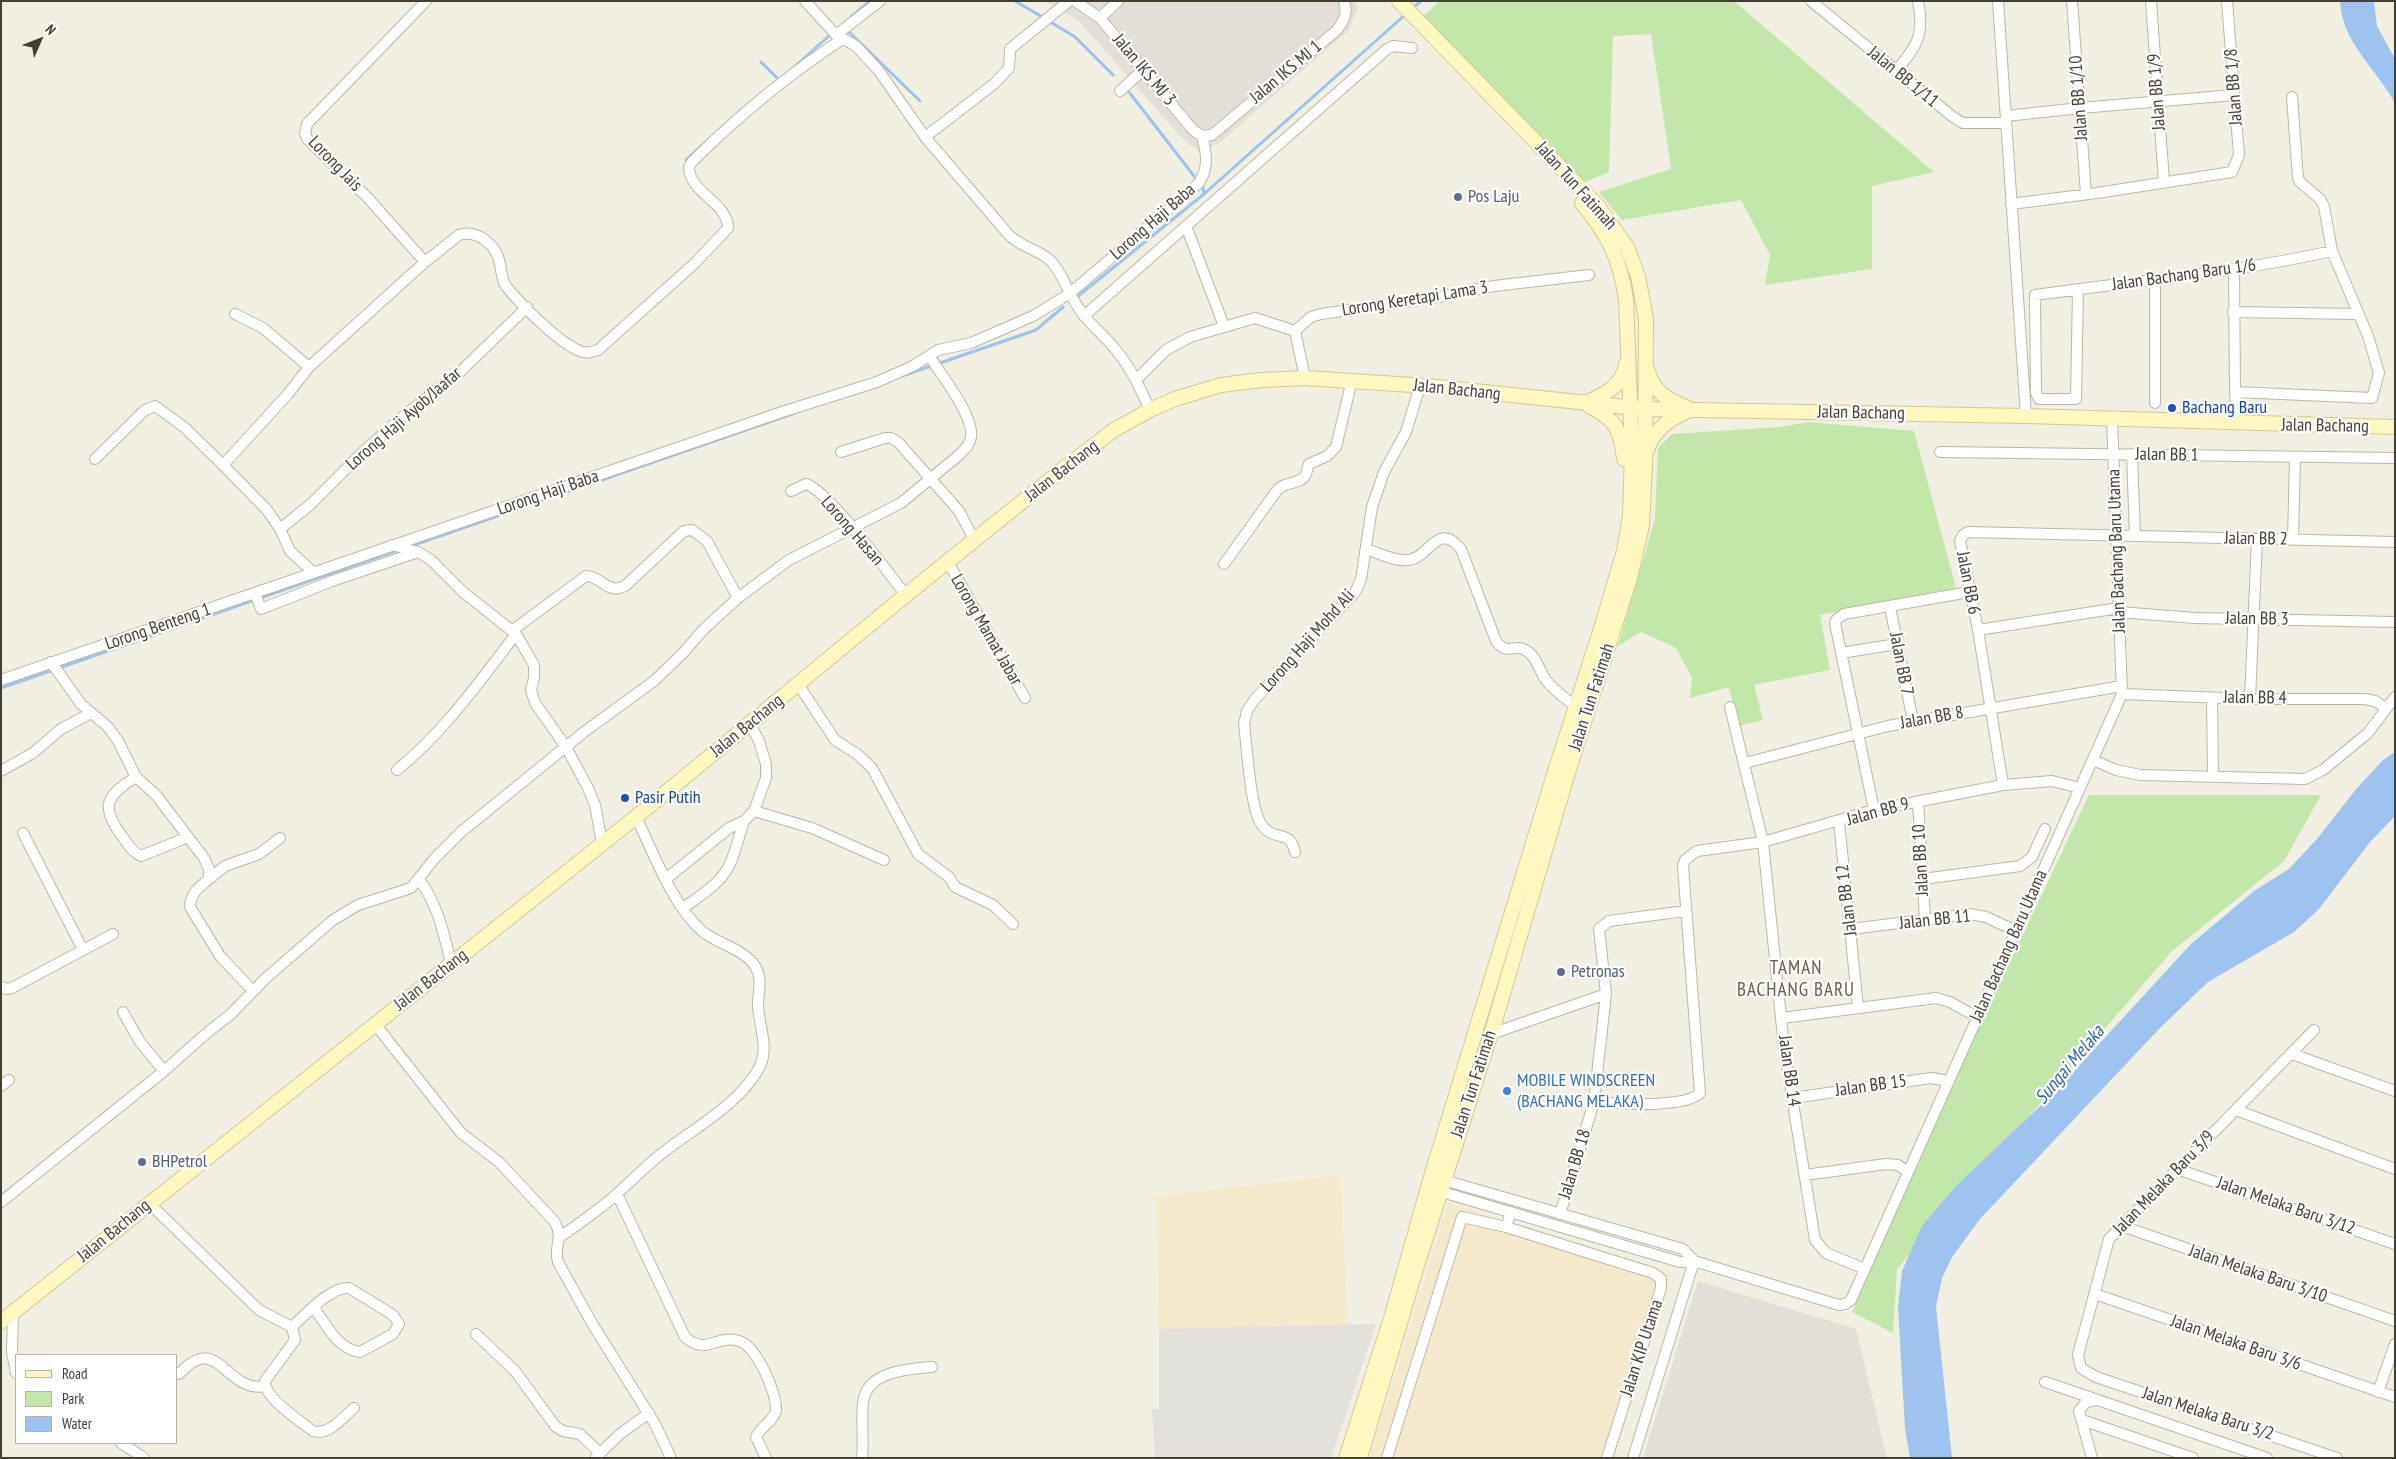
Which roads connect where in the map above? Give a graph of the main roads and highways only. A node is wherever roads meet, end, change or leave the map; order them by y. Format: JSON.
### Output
{"nodes":[{"id":1,"x":1388,"y":1,"type":"edge"},
{"id":2,"x":1400,"y":1,"type":"edge"},
{"id":3,"x":1415,"y":24,"type":"junction"},
{"id":4,"x":1646,"y":345,"type":"junction"},
{"id":5,"x":1628,"y":352,"type":"junction"},
{"id":6,"x":1584,"y":403,"type":"junction"},
{"id":7,"x":1638,"y":409,"type":"junction"},
{"id":8,"x":1693,"y":409,"type":"junction"},
{"id":9,"x":2395,"y":427,"type":"edge"},
{"id":10,"x":1644,"y":466,"type":"junction"},
{"id":11,"x":1631,"y":497,"type":"junction"},
{"id":12,"x":1436,"y":1184,"type":"junction"},
{"id":13,"x":1,"y":1322,"type":"edge"},
{"id":14,"x":1346,"y":1458,"type":"edge"},
{"id":15,"x":1360,"y":1458,"type":"edge"}],
"edges":[{"from":1,"to":3,"type":"main road","name":"Jalan Tun Fatimah"},
{"from":2,"to":3,"type":"main road","name":"Jalan Tun Fatimah"},
{"from":3,"to":4,"type":"main road","name":"Jalan Tun Fatimah"},
{"from":3,"to":5,"type":"main road","name":"Jalan Tun Fatimah"},
{"from":4,"to":7,"type":"main road","name":"Jalan Tun Fatimah"},
{"from":4,"to":8,"type":"main road"},
{"from":5,"to":6,"type":"main road"},
{"from":5,"to":7,"type":"main road","name":"Jalan Tun Fatimah"},
{"from":6,"to":7,"type":"main road","name":"Jalan Bachang"},
{"from":6,"to":11,"type":"main road"},
{"from":6,"to":13,"type":"main road","name":"Jalan Bachang"},
{"from":7,"to":8,"type":"main road","name":"Jalan Bachang"},
{"from":7,"to":10,"type":"main road","name":"Jalan Tun Fatimah"},
{"from":7,"to":11,"type":"main road","name":"Jalan Tun Fatimah"},
{"from":8,"to":9,"type":"main road","name":"Jalan Bachang"},
{"from":8,"to":10,"type":"main road"},
{"from":10,"to":12,"type":"main road","name":"Jalan Tun Fatimah"},
{"from":11,"to":12,"type":"main road","name":"Jalan Tun Fatimah"},
{"from":12,"to":14,"type":"main road","name":"Jalan Tun Fatimah"},
{"from":12,"to":15,"type":"main road","name":"Jalan Tun Fatimah"}]}
